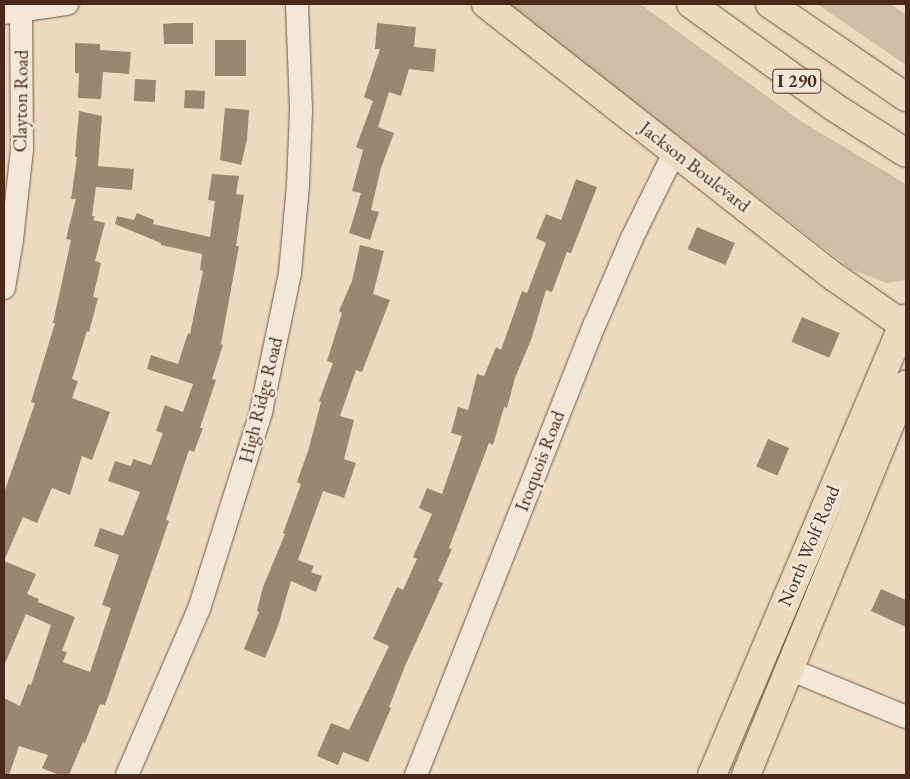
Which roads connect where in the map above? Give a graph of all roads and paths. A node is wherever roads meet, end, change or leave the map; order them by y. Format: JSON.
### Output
{"nodes":[{"id":1,"x":67,"y":4,"type":"edge"},
{"id":2,"x":297,"y":4,"type":"edge"},
{"id":3,"x":486,"y":4,"type":"edge"},
{"id":4,"x":691,"y":4,"type":"edge"},
{"id":5,"x":770,"y":4,"type":"edge"},
{"id":6,"x":16,"y":9,"type":"edge"},
{"id":7,"x":906,"y":97,"type":"edge"},
{"id":8,"x":675,"y":151,"type":"junction"},
{"id":9,"x":906,"y":153,"type":"edge"},
{"id":10,"x":4,"y":288,"type":"edge"},
{"id":11,"x":905,"y":323,"type":"edge"},
{"id":12,"x":906,"y":384,"type":"edge"},
{"id":13,"x":762,"y":658,"type":"junction"},
{"id":14,"x":789,"y":669,"type":"junction"},
{"id":15,"x":906,"y":716,"type":"edge"},
{"id":16,"x":127,"y":775,"type":"edge"},
{"id":17,"x":416,"y":775,"type":"edge"},
{"id":18,"x":712,"y":775,"type":"edge"},
{"id":19,"x":746,"y":775,"type":"edge"}],
"edges":[{"from":1,"to":6,"type":"street"},
{"from":2,"to":16,"type":"street","name":"High Ridge Road"},
{"from":3,"to":8,"type":"main road","name":"Jackson Boulevard"},
{"from":4,"to":9,"type":"main road","number":"I 290"},
{"from":5,"to":7,"type":"main road","number":"I 290"},
{"from":6,"to":10,"type":"street","name":"Clayton Road"},
{"from":8,"to":11,"type":"main road","name":"Jackson Boulevard"},
{"from":8,"to":17,"type":"street","name":"Iroquois Road"},
{"from":11,"to":13,"type":"main road","name":"North Wolf Road"},
{"from":12,"to":14,"type":"main road","name":"North Wolf Road"},
{"from":13,"to":14,"type":"main road"},
{"from":13,"to":18,"type":"main road","name":"North Wolf Road"},
{"from":14,"to":15,"type":"street"},
{"from":14,"to":19,"type":"main road","name":"North Wolf Road"}]}
